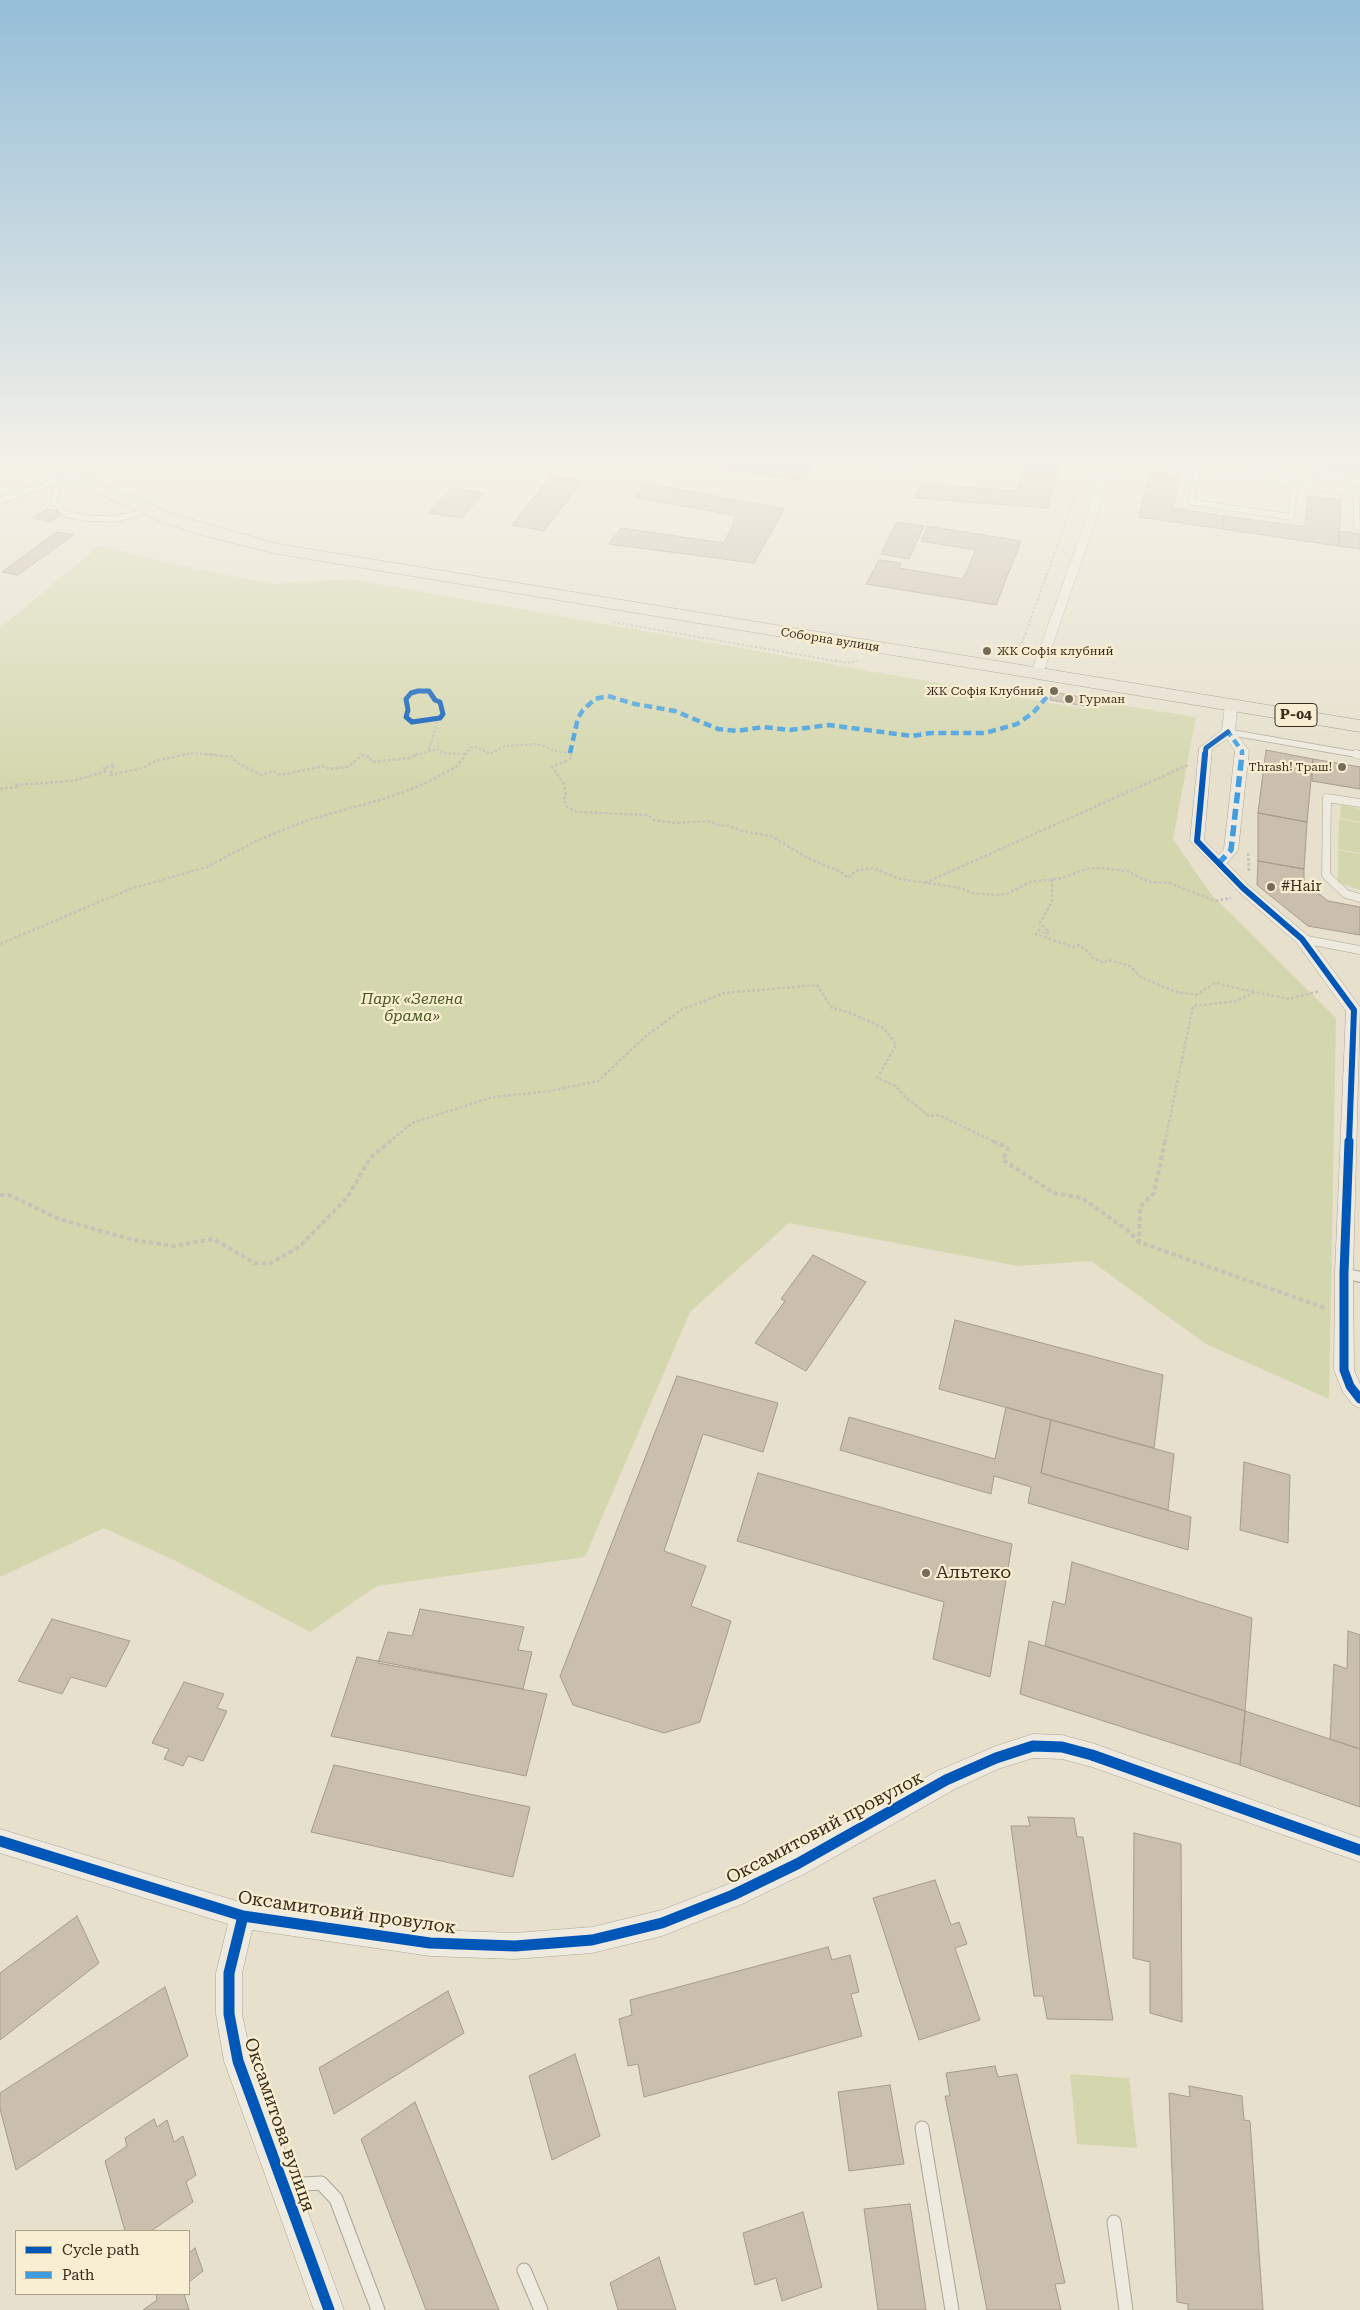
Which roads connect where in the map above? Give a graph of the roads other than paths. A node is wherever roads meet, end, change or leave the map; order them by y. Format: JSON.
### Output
{"nodes":[{"id":1,"x":387,"y":568,"type":"edge"},
{"id":2,"x":1074,"y":568,"type":"edge"},
{"id":3,"x":1037,"y":673,"type":"junction"},
{"id":4,"x":1231,"y":705,"type":"junction"},
{"id":5,"x":1360,"y":726,"type":"edge"},
{"id":6,"x":1228,"y":732,"type":"junction"},
{"id":7,"x":1360,"y":755,"type":"edge"},
{"id":8,"x":1360,"y":803,"type":"edge"},
{"id":9,"x":1218,"y":864,"type":"junction"},
{"id":10,"x":1360,"y":898,"type":"edge"},
{"id":11,"x":1302,"y":939,"type":"junction"},
{"id":12,"x":1360,"y":950,"type":"edge"},
{"id":13,"x":1352,"y":1275,"type":"edge"},
{"id":14,"x":1360,"y":1399,"type":"edge"},
{"id":15,"x":0,"y":1841,"type":"edge"},
{"id":16,"x":1360,"y":1850,"type":"edge"},
{"id":17,"x":243,"y":1916,"type":"junction"},
{"id":18,"x":922,"y":2128,"type":"dead end"},
{"id":19,"x":286,"y":2192,"type":"junction"},
{"id":20,"x":1114,"y":2222,"type":"dead end"},
{"id":21,"x":524,"y":2270,"type":"dead end"},
{"id":22,"x":329,"y":2310,"type":"edge"},
{"id":23,"x":378,"y":2310,"type":"edge"},
{"id":24,"x":541,"y":2310,"type":"edge"},
{"id":25,"x":952,"y":2310,"type":"edge"},
{"id":26,"x":1126,"y":2310,"type":"edge"}],
"edges":[{"from":1,"to":3,"type":"main road","name":"Соборна вулиця","number":"Р-04"},
{"from":2,"to":3,"type":"street"},
{"from":3,"to":4,"type":"main road","name":"Соборна вулиця","number":"Р-04"},
{"from":4,"to":5,"type":"main road","name":"Соборна вулиця","number":"Р-04"},
{"from":4,"to":6,"type":"street"},
{"from":6,"to":7,"type":"lane"},
{"from":6,"to":9,"type":"street"},
{"from":6,"to":9,"type":"street"},
{"from":8,"to":10,"type":"lane"},
{"from":9,"to":11,"type":"street"},
{"from":11,"to":12,"type":"lane"},
{"from":11,"to":13,"type":"street"},
{"from":13,"to":14,"type":"street"},
{"from":15,"to":17,"type":"street","name":"Оксамитовий провулок"},
{"from":16,"to":17,"type":"street","name":"Оксамитовий провулок"},
{"from":17,"to":19,"type":"street","name":"Оксамитова вулиця"},
{"from":18,"to":25,"type":"lane"},
{"from":19,"to":22,"type":"street","name":"Оксамитова вулиця"},
{"from":19,"to":23,"type":"lane"},
{"from":20,"to":26,"type":"lane"},
{"from":21,"to":24,"type":"lane"}]}
